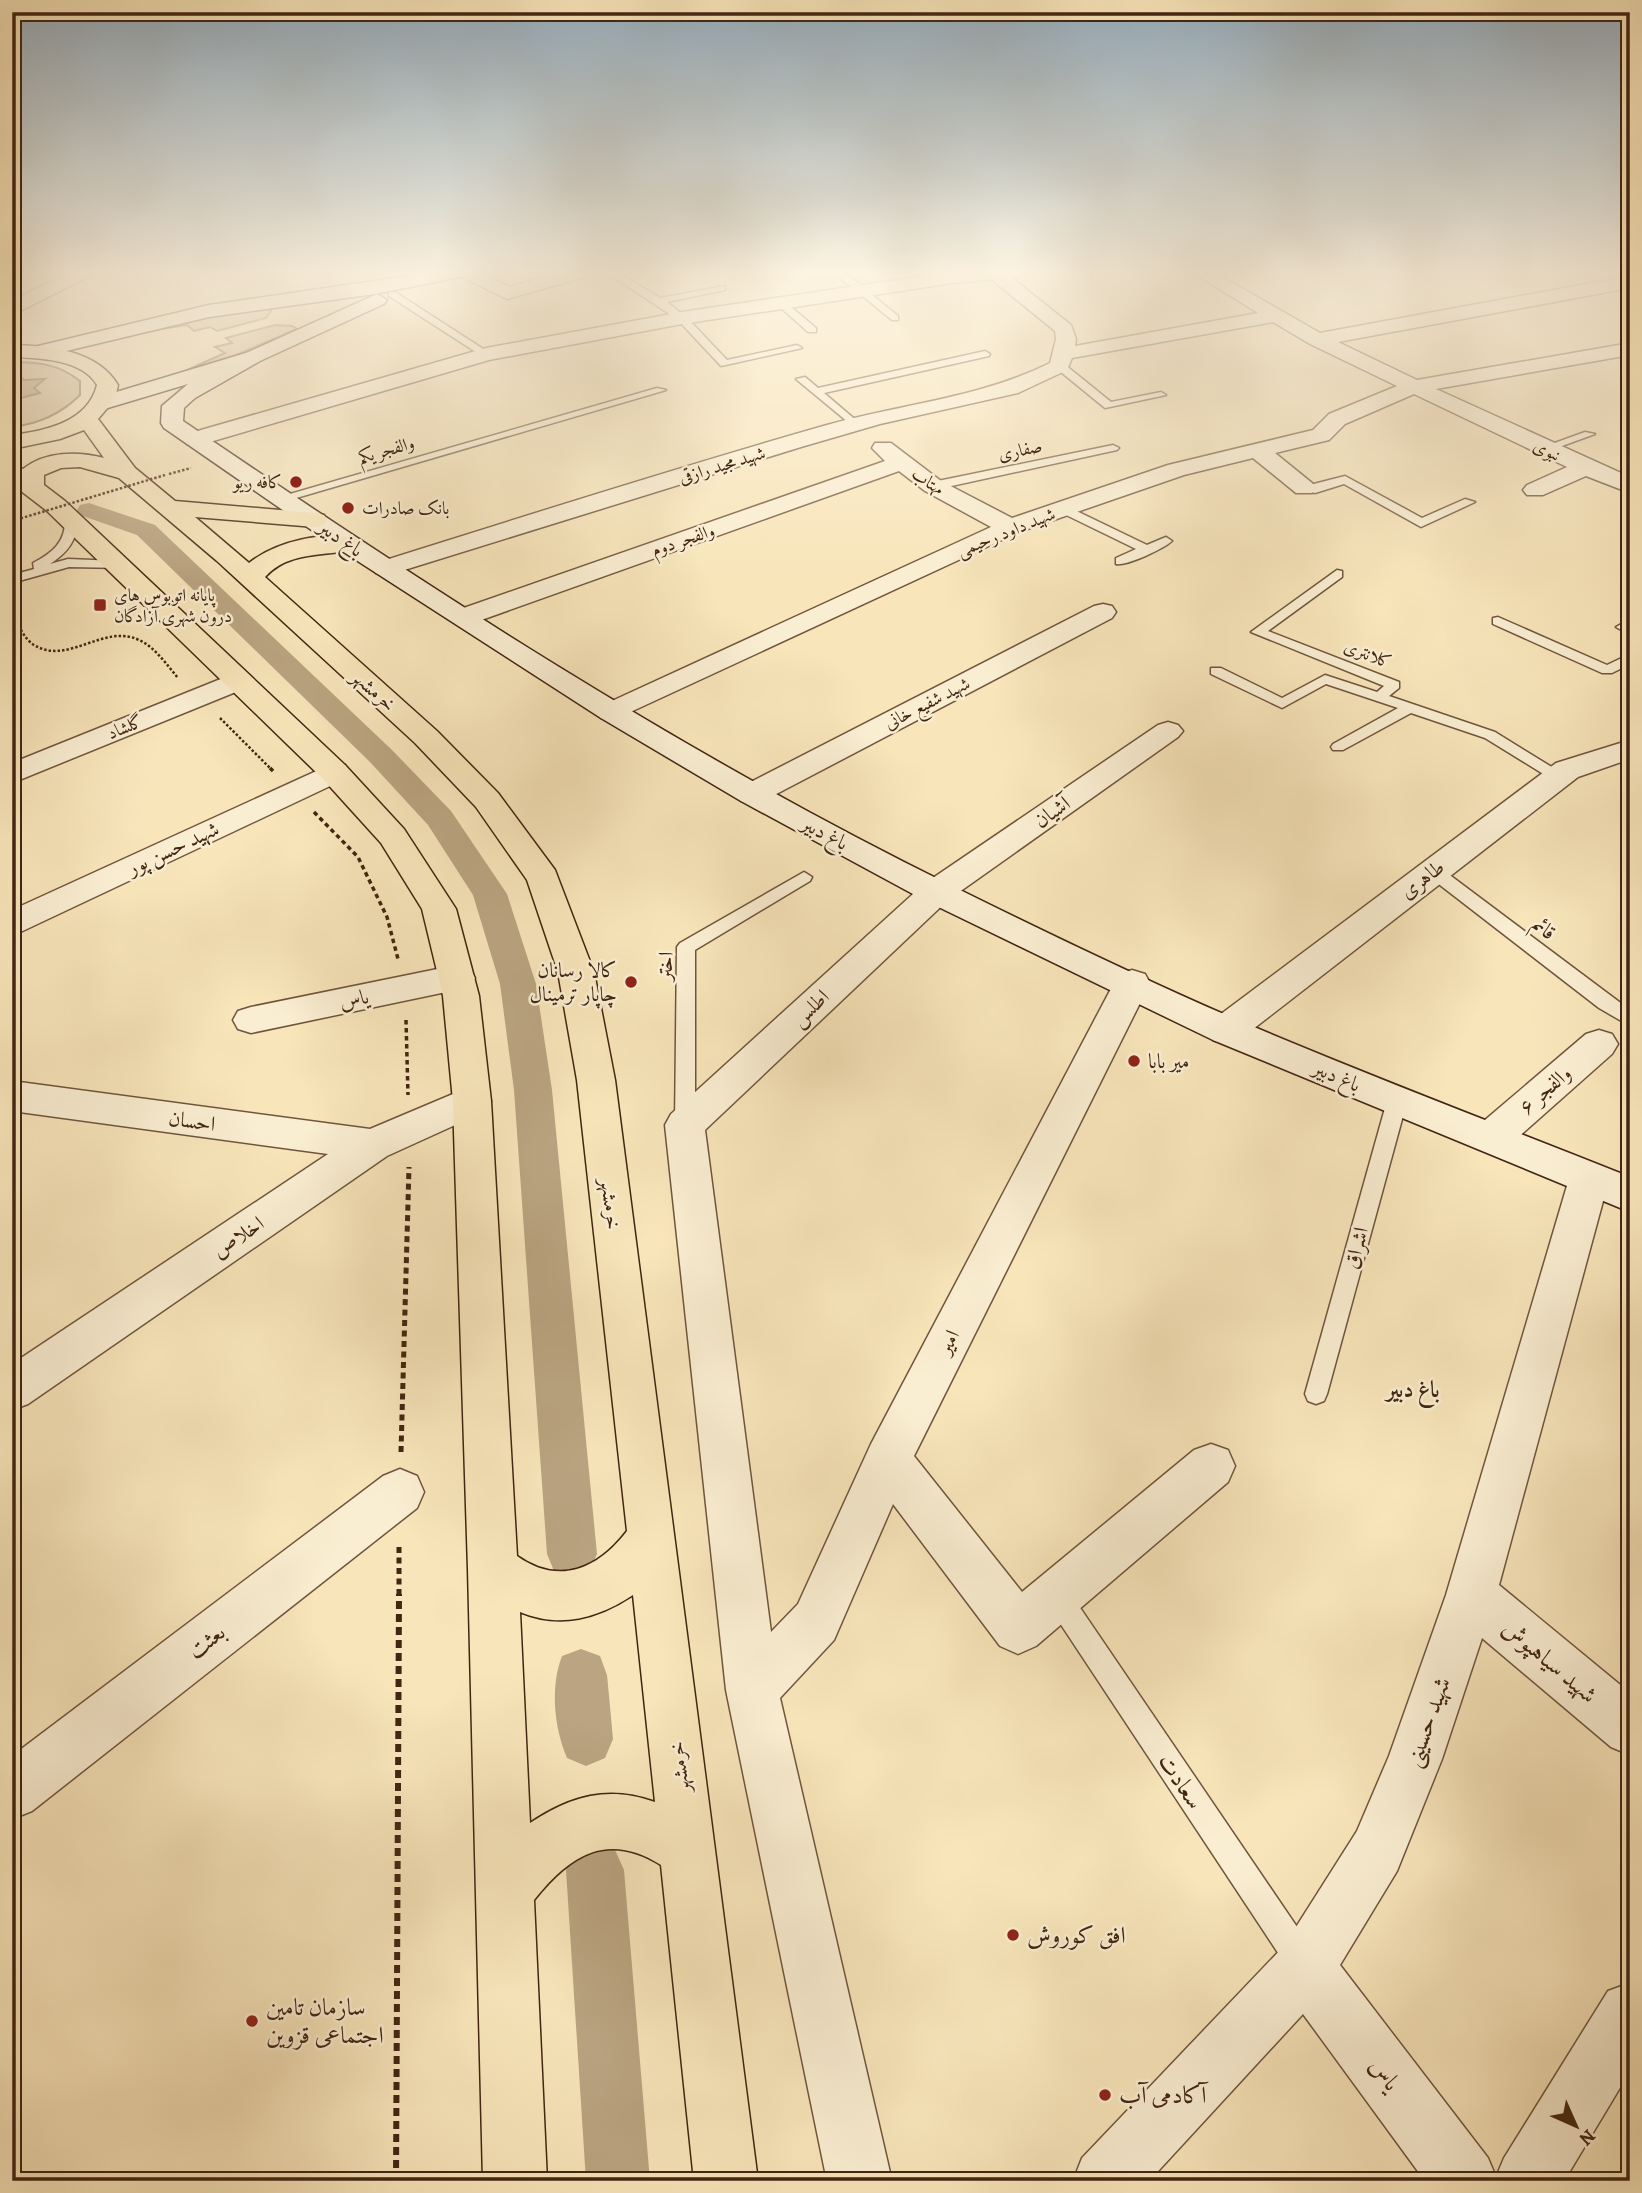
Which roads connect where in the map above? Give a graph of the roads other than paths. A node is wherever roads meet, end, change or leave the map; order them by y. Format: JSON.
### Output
{"nodes":[{"id":1,"x":101,"y":374,"type":"edge"},
{"id":2,"x":203,"y":374,"type":"edge"},
{"id":3,"x":221,"y":374,"type":"edge"},
{"id":4,"x":416,"y":374,"type":"edge"},
{"id":5,"x":895,"y":374,"type":"edge"},
{"id":6,"x":1043,"y":374,"type":"edge"},
{"id":7,"x":1076,"y":374,"type":"edge"},
{"id":8,"x":1387,"y":374,"type":"edge"},
{"id":9,"x":1485,"y":374,"type":"edge"},
{"id":10,"x":801,"y":379,"type":"dead end"},
{"id":11,"x":1413,"y":387,"type":"junction"},
{"id":12,"x":661,"y":390,"type":"dead end"},
{"id":13,"x":816,"y":392,"type":"junction"},
{"id":14,"x":1161,"y":395,"type":"dead end"},
{"id":15,"x":94,"y":412,"type":"junction"},
{"id":16,"x":854,"y":424,"type":"junction"},
{"id":17,"x":1590,"y":434,"type":"dead end"},
{"id":18,"x":195,"y":439,"type":"junction"},
{"id":19,"x":12,"y":442,"type":"edge"},
{"id":20,"x":1113,"y":448,"type":"dead end"},
{"id":21,"x":1544,"y":449,"type":"junction"},
{"id":22,"x":1258,"y":451,"type":"junction"},
{"id":23,"x":901,"y":463,"type":"junction"},
{"id":24,"x":1586,"y":467,"type":"junction"},
{"id":25,"x":154,"y":485,"type":"junction"},
{"id":26,"x":933,"y":486,"type":"junction"},
{"id":27,"x":1630,"y":486,"type":"edge"},
{"id":28,"x":1304,"y":488,"type":"joint"},
{"id":29,"x":1535,"y":490,"type":"dead end"},
{"id":30,"x":282,"y":498,"type":"junction"},
{"id":31,"x":33,"y":500,"type":"edge"},
{"id":32,"x":1469,"y":502,"type":"dead end"},
{"id":33,"x":1063,"y":509,"type":"junction"},
{"id":34,"x":315,"y":520,"type":"junction"},
{"id":35,"x":1010,"y":527,"type":"junction"},
{"id":36,"x":1166,"y":541,"type":"dead end"},
{"id":37,"x":348,"y":544,"type":"junction"},
{"id":38,"x":1148,"y":550,"type":"junction"},
{"id":39,"x":1120,"y":561,"type":"dead end"},
{"id":40,"x":118,"y":565,"type":"junction"},
{"id":41,"x":385,"y":568,"type":"junction"},
{"id":42,"x":1337,"y":574,"type":"dead end"},
{"id":43,"x":250,"y":578,"type":"junction"},
{"id":44,"x":12,"y":579,"type":"edge"},
{"id":45,"x":1103,"y":612,"type":"dead end"},
{"id":46,"x":464,"y":617,"type":"junction"},
{"id":47,"x":1498,"y":621,"type":"dead end"},
{"id":48,"x":1630,"y":658,"type":"edge"},
{"id":49,"x":1216,"y":671,"type":"dead end"},
{"id":50,"x":238,"y":681,"type":"junction"},
{"id":51,"x":1379,"y":696,"type":"junction"},
{"id":52,"x":1411,"y":707,"type":"junction"},
{"id":53,"x":611,"y":712,"type":"junction"},
{"id":54,"x":1168,"y":731,"type":"dead end"},
{"id":55,"x":1338,"y":747,"type":"dead end"},
{"id":56,"x":1630,"y":749,"type":"edge"},
{"id":57,"x":334,"y":772,"type":"junction"},
{"id":58,"x":12,"y":774,"type":"edge"},
{"id":59,"x":1558,"y":777,"type":"junction"},
{"id":60,"x":752,"y":794,"type":"junction"},
{"id":61,"x":1433,"y":871,"type":"junction"},
{"id":62,"x":804,"y":877,"type":"dead end"},
{"id":63,"x":936,"y":892,"type":"junction"},
{"id":64,"x":12,"y":924,"type":"edge"},
{"id":65,"x":457,"y":978,"type":"junction"},
{"id":66,"x":1132,"y":983,"type":"junction"},
{"id":67,"x":1630,"y":1019,"type":"edge"},
{"id":68,"x":251,"y":1020,"type":"dead end"},
{"id":69,"x":1226,"y":1030,"type":"junction"},
{"id":70,"x":1599,"y":1044,"type":"dead end"},
{"id":71,"x":12,"y":1096,"type":"edge"},
{"id":72,"x":472,"y":1101,"type":"junction"},
{"id":73,"x":1397,"y":1101,"type":"junction"},
{"id":74,"x":685,"y":1125,"type":"junction"},
{"id":75,"x":1492,"y":1137,"type":"junction"},
{"id":76,"x":373,"y":1145,"type":"junction"},
{"id":77,"x":1609,"y":1187,"type":"edge"},
{"id":78,"x":12,"y":1389,"type":"edge"},
{"id":79,"x":1316,"y":1394,"type":"dead end"},
{"id":80,"x":888,"y":1460,"type":"junction"},
{"id":81,"x":1211,"y":1466,"type":"dead end"},
{"id":82,"x":400,"y":1492,"type":"road end"},
{"id":83,"x":652,"y":1538,"type":"junction"},
{"id":84,"x":493,"y":1569,"type":"junction"},
{"id":85,"x":1056,"y":1595,"type":"junction"},
{"id":86,"x":1471,"y":1595,"type":"junction"},
{"id":87,"x":752,"y":1690,"type":"junction"},
{"id":88,"x":1630,"y":1728,"type":"edge"},
{"id":89,"x":12,"y":1791,"type":"edge"},
{"id":90,"x":688,"y":1849,"type":"junction"},
{"id":91,"x":504,"y":1891,"type":"junction"},
{"id":92,"x":1305,"y":1967,"type":"junction"},
{"id":93,"x":1630,"y":2013,"type":"edge"},
{"id":94,"x":515,"y":2181,"type":"edge"},
{"id":95,"x":726,"y":2181,"type":"edge"},
{"id":96,"x":860,"y":2181,"type":"edge"},
{"id":97,"x":1105,"y":2181,"type":"edge"},
{"id":98,"x":1465,"y":2181,"type":"edge"},
{"id":99,"x":1527,"y":2181,"type":"edge"}],
"edges":[{"from":1,"to":15,"type":"main road"},
{"from":2,"to":15,"type":"street"},
{"from":3,"to":18,"type":"street","name":"باغ دبیر"},
{"from":4,"to":18,"type":"street"},
{"from":5,"to":13,"type":"lane"},
{"from":6,"to":16,"type":"street","name":"شهید مجید رازقی"},
{"from":7,"to":14,"type":"lane"},
{"from":8,"to":11,"type":"street","name":"نبوی"},
{"from":9,"to":11,"type":"street","name":"شهید داود رحیمی"},
{"from":10,"to":13,"type":"lane"},
{"from":11,"to":21,"type":"street","name":"نبوی"},
{"from":11,"to":22,"type":"street","name":"شهید داود رحیمی"},
{"from":12,"to":30,"type":"lane","name":"والفجر یکم"},
{"from":13,"to":16,"type":"lane"},
{"from":15,"to":19,"type":"main road"},
{"from":15,"to":25,"type":"main road","name":"خرمشهر"},
{"from":16,"to":23,"type":"street","name":"مهتاب"},
{"from":16,"to":41,"type":"street","name":"شهید مجید رازقی"},
{"from":17,"to":21,"type":"lane"},
{"from":18,"to":30,"type":"street","name":"باغ دبیر"},
{"from":20,"to":26,"type":"lane","name":"صفاری"},
{"from":21,"to":24,"type":"street","name":"نبوی"},
{"from":22,"to":28,"type":"street"},
{"from":22,"to":33,"type":"street","name":"شهید داود رحیمی"},
{"from":23,"to":26,"type":"street","name":"مهتاب"},
{"from":23,"to":46,"type":"street","name":"والفجر دوم"},
{"from":24,"to":27,"type":"street","name":"نبوی"},
{"from":24,"to":29,"type":"street"},
{"from":25,"to":31,"type":"main road"},
{"from":25,"to":34,"type":"main road"},
{"from":25,"to":43,"type":"main road","name":"خرمشهر"},
{"from":26,"to":35,"type":"street","name":"مهتاب"},
{"from":28,"to":32,"type":"lane"},
{"from":30,"to":34,"type":"street","name":"باغ دبیر"},
{"from":31,"to":40,"type":"main road"},
{"from":31,"to":44,"type":"lane"},
{"from":33,"to":35,"type":"street","name":"شهید داود رحیمی"},
{"from":33,"to":38,"type":"lane"},
{"from":34,"to":37,"type":"street","name":"باغ دبیر"},
{"from":35,"to":53,"type":"street","name":"شهید داود رحیمی"},
{"from":36,"to":38,"type":"lane"},
{"from":37,"to":41,"type":"street","name":"باغ دبیر"},
{"from":37,"to":43,"type":"main road"},
{"from":38,"to":39,"type":"lane"},
{"from":40,"to":44,"type":"lane"},
{"from":40,"to":50,"type":"main road"},
{"from":41,"to":46,"type":"street","name":"باغ دبیر"},
{"from":42,"to":51,"type":"lane","name":"کلانتری"},
{"from":43,"to":83,"type":"main road","name":"خرمشهر"},
{"from":45,"to":60,"type":"street","name":"شهید شفیع خانی"},
{"from":46,"to":53,"type":"street","name":"باغ دبیر"},
{"from":47,"to":48,"type":"lane"},
{"from":49,"to":51,"type":"lane"},
{"from":50,"to":57,"type":"main road"},
{"from":50,"to":58,"type":"street","name":"گلشاد"},
{"from":51,"to":52,"type":"lane","name":"کلانتری"},
{"from":52,"to":55,"type":"lane"},
{"from":52,"to":59,"type":"lane","name":"کلانتری"},
{"from":53,"to":60,"type":"street","name":"باغ دبیر"},
{"from":54,"to":63,"type":"street","name":"آشیان"},
{"from":56,"to":59,"type":"street","name":"طاهری"},
{"from":57,"to":64,"type":"street","name":"شهید حسن پور"},
{"from":57,"to":65,"type":"main road"},
{"from":59,"to":61,"type":"street","name":"طاهری"},
{"from":60,"to":63,"type":"street","name":"باغ دبیر"},
{"from":61,"to":67,"type":"lane","name":"قائم"},
{"from":61,"to":69,"type":"street","name":"طاهری"},
{"from":62,"to":74,"type":"lane","name":"اختر"},
{"from":63,"to":66,"type":"street","name":"باغ دبیر"},
{"from":63,"to":74,"type":"street","name":"اطلس"},
{"from":65,"to":68,"type":"street","name":"یاس"},
{"from":65,"to":72,"type":"main road"},
{"from":66,"to":69,"type":"street","name":"باغ دبیر"},
{"from":66,"to":80,"type":"street","name":"امیر"},
{"from":69,"to":73,"type":"street","name":"باغ دبیر"},
{"from":70,"to":75,"type":"street","name":"والفجر ۶"},
{"from":71,"to":76,"type":"street","name":"احسان"},
{"from":72,"to":76,"type":"street","name":"اخلاص"},
{"from":72,"to":84,"type":"main road"},
{"from":73,"to":75,"type":"street","name":"باغ دبیر"},
{"from":73,"to":79,"type":"lane","name":"اشراق"},
{"from":74,"to":87,"type":"street"},
{"from":75,"to":77,"type":"street","name":"باغ دبیر"},
{"from":76,"to":78,"type":"street","name":"اخلاص"},
{"from":77,"to":86,"type":"street","name":"شهید حسینی"},
{"from":80,"to":85,"type":"street"},
{"from":80,"to":87,"type":"street","name":"امیر"},
{"from":81,"to":85,"type":"street"},
{"from":82,"to":89,"type":"street","name":"بعثت"},
{"from":83,"to":84,"type":"main road"},
{"from":83,"to":90,"type":"main road","name":"خرمشهر"},
{"from":84,"to":91,"type":"main road"},
{"from":85,"to":92,"type":"lane","name":"سعادت"},
{"from":86,"to":88,"type":"street","name":"شهید سیاهپوش"},
{"from":86,"to":92,"type":"street","name":"شهید حسینی"},
{"from":87,"to":96,"type":"street"},
{"from":90,"to":91,"type":"main road"},
{"from":90,"to":95,"type":"main road","name":"خرمشهر"},
{"from":91,"to":94,"type":"main road"},
{"from":92,"to":97,"type":"street","name":"شهید حسینی"},
{"from":92,"to":98,"type":"street","name":"یاس"},
{"from":93,"to":99,"type":"street"}]}
